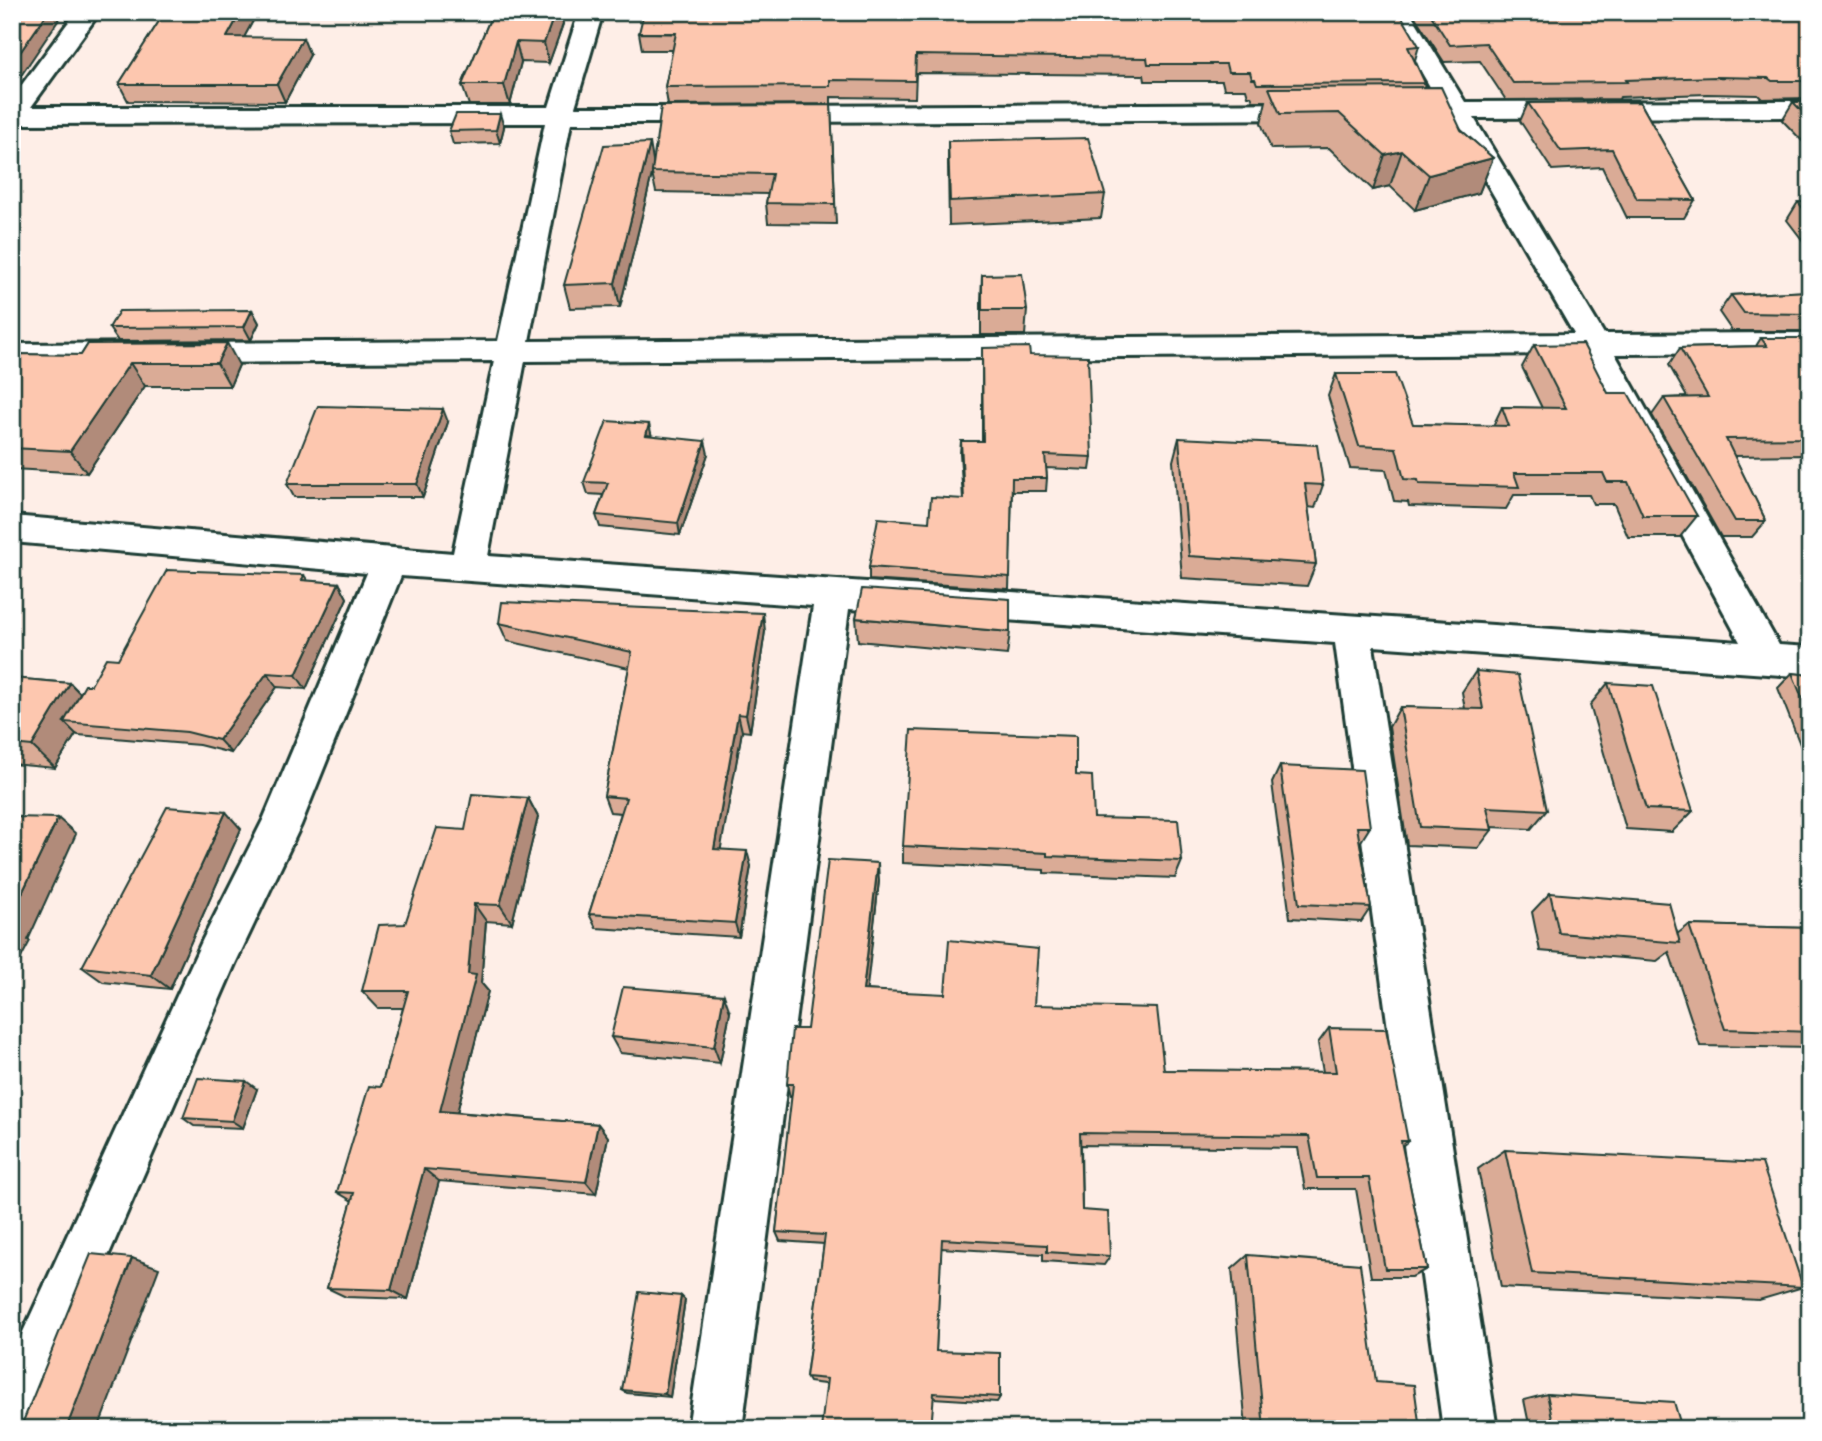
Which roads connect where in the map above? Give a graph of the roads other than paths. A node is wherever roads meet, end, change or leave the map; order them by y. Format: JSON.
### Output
{"nodes":[{"id":1,"x":88,"y":12,"type":"edge"},
{"id":2,"x":591,"y":12,"type":"edge"},
{"id":3,"x":1398,"y":12,"type":"edge"},
{"id":4,"x":1810,"y":109,"type":"edge"},
{"id":5,"x":1346,"y":110,"type":"edge"},
{"id":6,"x":1374,"y":110,"type":"edge"},
{"id":7,"x":1457,"y":110,"type":"junction"},
{"id":8,"x":13,"y":115,"type":"edge"},
{"id":9,"x":559,"y":116,"type":"junction"},
{"id":10,"x":1810,"y":343,"type":"edge"},
{"id":11,"x":1594,"y":344,"type":"junction"},
{"id":12,"x":514,"y":350,"type":"junction"},
{"id":13,"x":12,"y":354,"type":"edge"},
{"id":14,"x":12,"y":529,"type":"edge"},
{"id":15,"x":388,"y":561,"type":"junction"},
{"id":16,"x":468,"y":568,"type":"junction"},
{"id":17,"x":833,"y":594,"type":"junction"},
{"id":18,"x":1352,"y":632,"type":"junction"},
{"id":19,"x":1769,"y":661,"type":"junction"},
{"id":20,"x":1810,"y":662,"type":"edge"},
{"id":21,"x":12,"y":1416,"type":"edge"},
{"id":22,"x":715,"y":1429,"type":"edge"},
{"id":23,"x":1470,"y":1429,"type":"edge"}],
"edges":[{"from":1,"to":8,"type":"street"},
{"from":2,"to":9,"type":"street"},
{"from":3,"to":7,"type":"street"},
{"from":4,"to":7,"type":"street"},
{"from":5,"to":9,"type":"street"},
{"from":6,"to":7,"type":"street"},
{"from":7,"to":11,"type":"street"},
{"from":8,"to":9,"type":"street"},
{"from":9,"to":12,"type":"street"},
{"from":10,"to":11,"type":"street"},
{"from":11,"to":12,"type":"street"},
{"from":11,"to":19,"type":"street"},
{"from":12,"to":13,"type":"street"},
{"from":12,"to":16,"type":"street"},
{"from":14,"to":15,"type":"street"},
{"from":15,"to":16,"type":"street"},
{"from":15,"to":21,"type":"street"},
{"from":16,"to":17,"type":"street"},
{"from":17,"to":18,"type":"street"},
{"from":17,"to":22,"type":"street"},
{"from":18,"to":19,"type":"street"},
{"from":18,"to":23,"type":"street"},
{"from":19,"to":20,"type":"street"}]}
